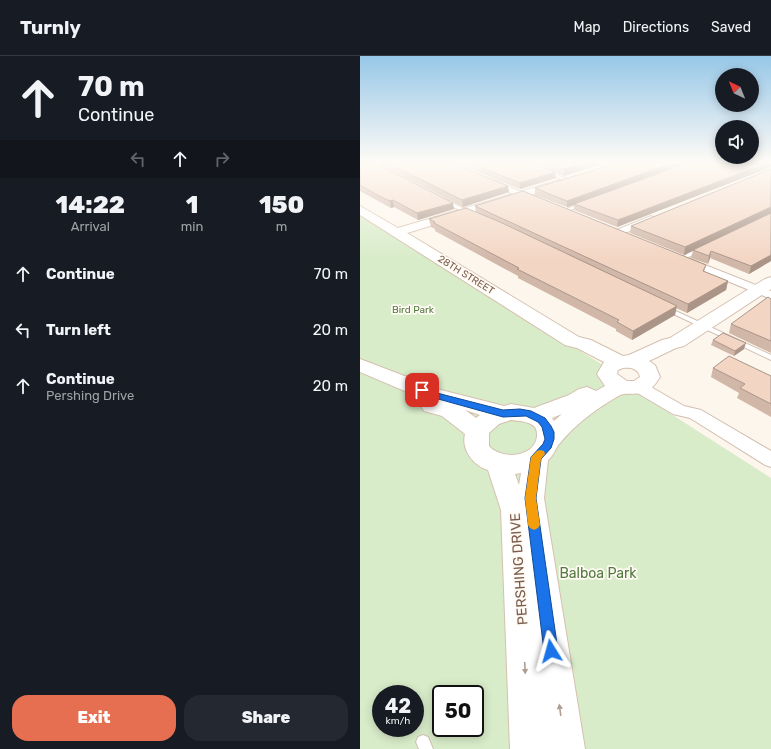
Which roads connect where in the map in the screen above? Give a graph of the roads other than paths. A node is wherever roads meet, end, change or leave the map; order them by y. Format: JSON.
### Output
{"nodes":[{"id":1,"x":517,"y":195,"type":"edge"},
{"id":2,"x":524,"y":195,"type":"edge"},
{"id":3,"x":441,"y":199,"type":"edge"},
{"id":4,"x":592,"y":201,"type":"edge"},
{"id":5,"x":542,"y":203,"type":"edge"},
{"id":6,"x":360,"y":210,"type":"edge"},
{"id":7,"x":559,"y":210,"type":"joint"},
{"id":8,"x":466,"y":212,"type":"junction"},
{"id":9,"x":661,"y":215,"type":"edge"},
{"id":10,"x":478,"y":217,"type":"edge"},
{"id":11,"x":576,"y":217,"type":"edge"},
{"id":12,"x":397,"y":232,"type":"junction"},
{"id":13,"x":631,"y":239,"type":"edge"},
{"id":14,"x":709,"y":245,"type":"edge"},
{"id":15,"x":677,"y":257,"type":"joint"},
{"id":16,"x":767,"y":289,"type":"edge"},
{"id":17,"x":660,"y":305,"type":"edge"},
{"id":18,"x":702,"y":326,"type":"junction"},
{"id":19,"x":771,"y":358,"type":"edge"},
{"id":20,"x":360,"y":365,"type":"edge"},
{"id":21,"x":628,"y":374,"type":"junction"},
{"id":22,"x":360,"y":378,"type":"edge"},
{"id":23,"x":503,"y":414,"type":"junction"},
{"id":24,"x":535,"y":416,"type":"junction"},
{"id":25,"x":478,"y":432,"type":"junction"},
{"id":26,"x":543,"y":448,"type":"junction"},
{"id":27,"x":771,"y":460,"type":"edge"},
{"id":28,"x":499,"y":464,"type":"junction"},
{"id":29,"x":530,"y":749,"type":"edge"},
{"id":30,"x":565,"y":749,"type":"edge"}],
"edges":[{"from":1,"to":8,"type":"street"},
{"from":2,"to":5,"type":"street"},
{"from":3,"to":8,"type":"lane"},
{"from":4,"to":7,"type":"lane"},
{"from":6,"to":12,"type":"street","name":"28TH STREET"},
{"from":7,"to":11,"type":"street"},
{"from":8,"to":10,"type":"lane"},
{"from":8,"to":12,"type":"street"},
{"from":9,"to":13,"type":"street"},
{"from":12,"to":21,"type":"street","name":"28TH STREET"},
{"from":14,"to":15,"type":"lane"},
{"from":15,"to":16,"type":"street"},
{"from":16,"to":18,"type":"street"},
{"from":17,"to":18,"type":"lane"},
{"from":18,"to":19,"type":"lane"},
{"from":18,"to":21,"type":"street"},
{"from":20,"to":23,"type":"street"},
{"from":21,"to":24,"type":"street"},
{"from":21,"to":26,"type":"street"},
{"from":21,"to":27,"type":"street","name":"28TH STREET"},
{"from":22,"to":25,"type":"street"},
{"from":23,"to":24,"type":"street"},
{"from":23,"to":25,"type":"street"},
{"from":24,"to":26,"type":"street"},
{"from":25,"to":28,"type":"street"},
{"from":26,"to":28,"type":"street"},
{"from":30,"to":26,"type":"street","name":"PERSHING DRIVE","one_way":true},
{"from":28,"to":29,"type":"street","name":"PERSHING DRIVE","one_way":true}]}
